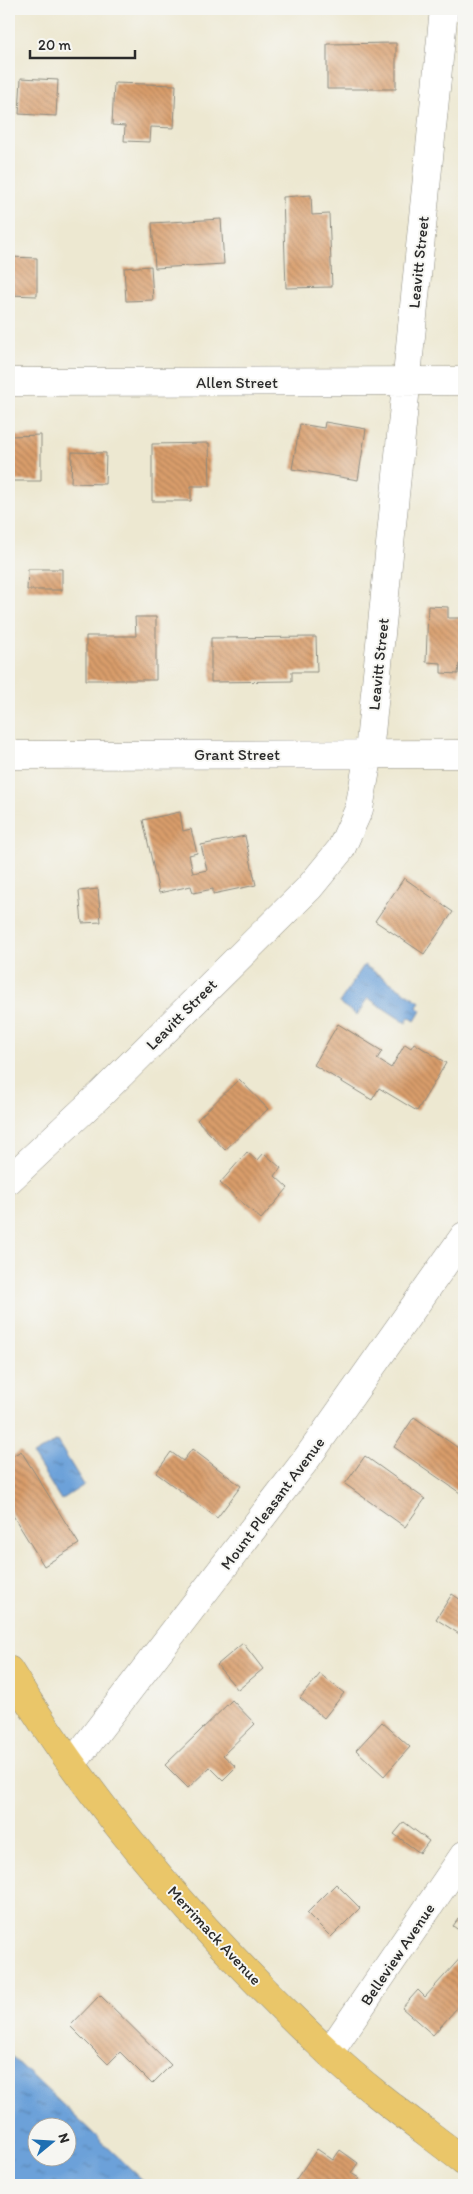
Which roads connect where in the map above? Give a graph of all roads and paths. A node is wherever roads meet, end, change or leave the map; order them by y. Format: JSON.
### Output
{"nodes":[{"id":1,"x":444,"y":9,"type":"edge"},
{"id":2,"x":464,"y":381,"type":"edge"},
{"id":3,"x":9,"y":382,"type":"edge"},
{"id":4,"x":406,"y":382,"type":"junction"},
{"id":5,"x":369,"y":753,"type":"junction"},
{"id":6,"x":464,"y":754,"type":"edge"},
{"id":7,"x":9,"y":755,"type":"edge"},
{"id":8,"x":9,"y":1180,"type":"edge"},
{"id":9,"x":464,"y":1236,"type":"edge"},
{"id":10,"x":9,"y":1670,"type":"edge"},
{"id":11,"x":72,"y":1764,"type":"junction"},
{"id":12,"x":464,"y":1855,"type":"edge"},
{"id":13,"x":329,"y":2053,"type":"junction"},
{"id":14,"x":464,"y":2161,"type":"edge"}],
"edges":[{"from":1,"to":4,"type":"street","name":"Leavitt Street"},
{"from":2,"to":4,"type":"street","name":"Allen Street"},
{"from":3,"to":4,"type":"street","name":"Allen Street"},
{"from":4,"to":5,"type":"street","name":"Leavitt Street"},
{"from":5,"to":6,"type":"street","name":"Grant Street"},
{"from":5,"to":7,"type":"street","name":"Grant Street"},
{"from":5,"to":8,"type":"street","name":"Leavitt Street"},
{"from":9,"to":11,"type":"street","name":"Mount Pleasant Avenue"},
{"from":10,"to":11,"type":"main road","name":"Merrimack Avenue"},
{"from":11,"to":13,"type":"main road","name":"Merrimack Avenue"},
{"from":12,"to":13,"type":"street","name":"Belleview Avenue"},
{"from":13,"to":14,"type":"main road","name":"Merrimack Avenue"}]}
